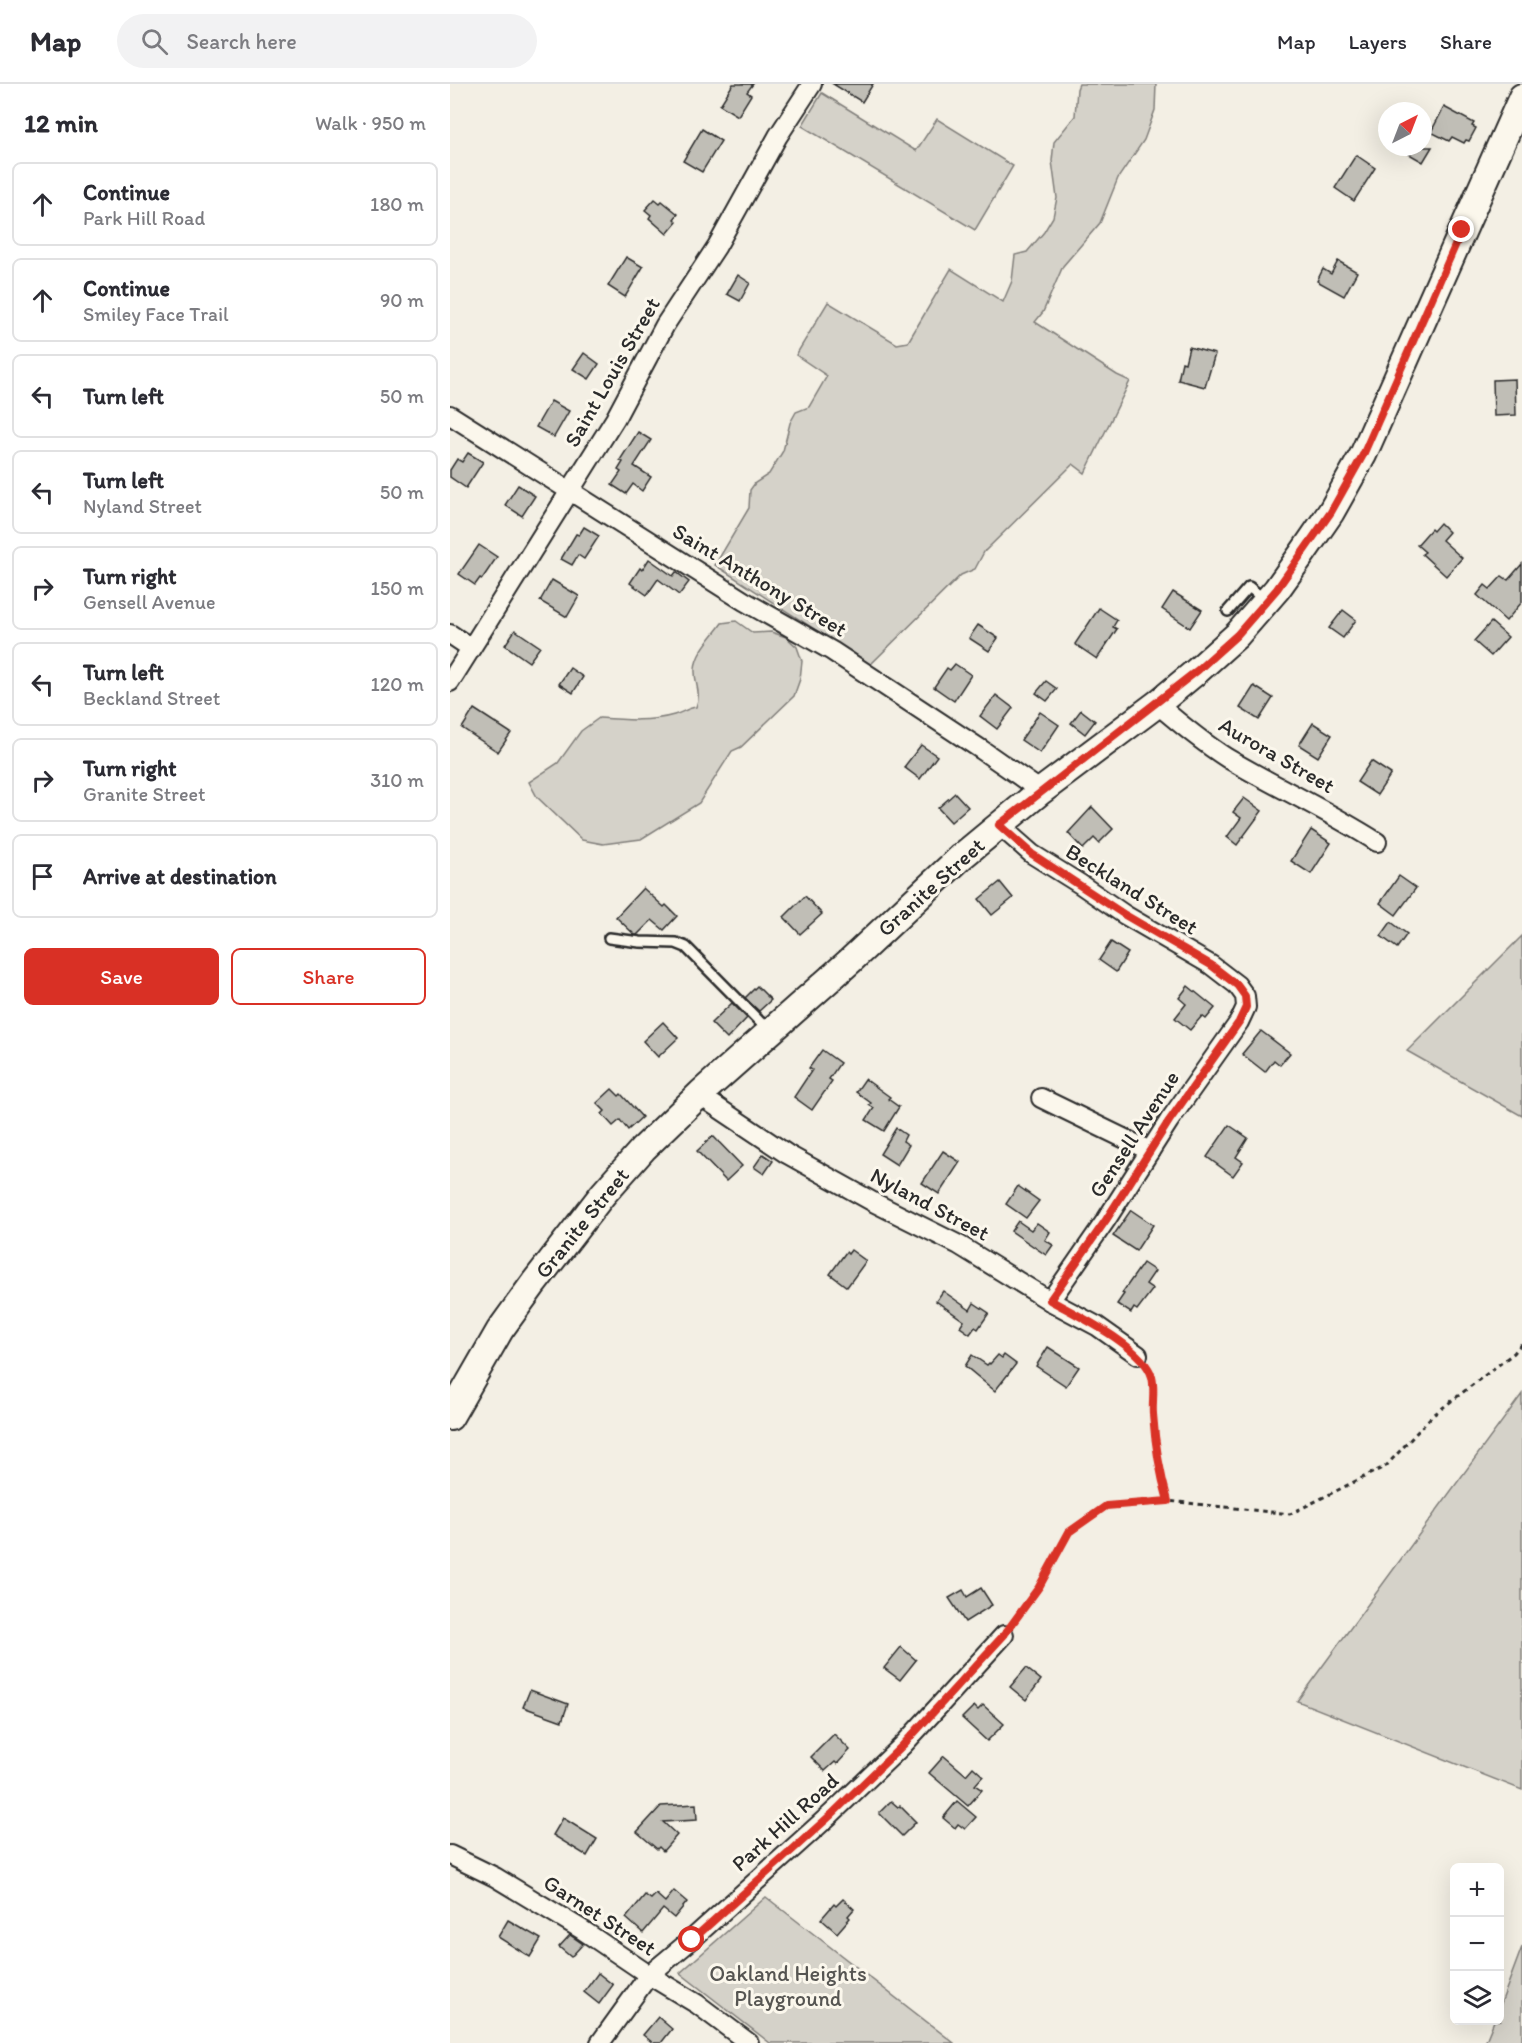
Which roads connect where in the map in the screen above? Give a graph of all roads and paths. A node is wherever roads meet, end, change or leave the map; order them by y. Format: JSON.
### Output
{"nodes":[{"id":1,"x":812,"y":84,"type":"edge"},
{"id":2,"x":1522,"y":97,"type":"edge"},
{"id":3,"x":450,"y":415,"type":"edge"},
{"id":4,"x":570,"y":491,"type":"junction"},
{"id":5,"x":1267,"y":602,"type":"junction"},
{"id":6,"x":1228,"y":611,"type":"dead end"},
{"id":7,"x":450,"y":634,"type":"edge"},
{"id":8,"x":471,"y":648,"type":"junction"},
{"id":9,"x":450,"y":682,"type":"edge"},
{"id":10,"x":1157,"y":704,"type":"junction"},
{"id":11,"x":1041,"y":791,"type":"junction"},
{"id":12,"x":999,"y":825,"type":"junction"},
{"id":13,"x":1377,"y":842,"type":"dead end"},
{"id":14,"x":609,"y":938,"type":"dead end"},
{"id":15,"x":1241,"y":990,"type":"joint"},
{"id":16,"x":770,"y":1032,"type":"junction"},
{"id":17,"x":699,"y":1095,"type":"junction"},
{"id":18,"x":1041,"y":1098,"type":"dead end"},
{"id":19,"x":1150,"y":1151,"type":"junction"},
{"id":20,"x":1050,"y":1300,"type":"junction"},
{"id":21,"x":1522,"y":1343,"type":"edge"},
{"id":22,"x":1514,"y":1353,"type":"junction"},
{"id":23,"x":1138,"y":1355,"type":"joint"},
{"id":24,"x":1522,"y":1356,"type":"edge"},
{"id":25,"x":450,"y":1417,"type":"edge"},
{"id":26,"x":1168,"y":1501,"type":"junction"},
{"id":27,"x":1004,"y":1635,"type":"joint"},
{"id":28,"x":450,"y":1855,"type":"edge"},
{"id":29,"x":649,"y":1975,"type":"junction"},
{"id":30,"x":600,"y":2043,"type":"edge"},
{"id":31,"x":749,"y":2043,"type":"edge"}],
"edges":[{"from":1,"to":4,"type":"street","name":"Saint Louis Street"},
{"from":2,"to":5,"type":"street","name":"Granite Street"},
{"from":3,"to":4,"type":"street","name":"Saint Anthony Street"},
{"from":4,"to":8,"type":"street","name":"Saint Louis Street"},
{"from":4,"to":11,"type":"street","name":"Saint Anthony Street"},
{"from":5,"to":6,"type":"lane"},
{"from":5,"to":10,"type":"street","name":"Granite Street"},
{"from":7,"to":8,"type":"street"},
{"from":8,"to":9,"type":"street","name":"Saint Louis Street"},
{"from":10,"to":11,"type":"street","name":"Granite Street"},
{"from":10,"to":13,"type":"street","name":"Aurora Street"},
{"from":11,"to":12,"type":"street","name":"Granite Street"},
{"from":12,"to":15,"type":"street","name":"Beckland Street"},
{"from":12,"to":16,"type":"street","name":"Granite Street"},
{"from":14,"to":16,"type":"lane"},
{"from":15,"to":19,"type":"street","name":"Gensell Avenue"},
{"from":16,"to":17,"type":"street","name":"Granite Street"},
{"from":17,"to":20,"type":"street","name":"Nyland Street"},
{"from":17,"to":25,"type":"street","name":"Granite Street"},
{"from":18,"to":19,"type":"street"},
{"from":19,"to":20,"type":"street","name":"Gensell Avenue"},
{"from":20,"to":23,"type":"street","name":"Nyland Street"},
{"from":21,"to":22,"type":"path"},
{"from":22,"to":24,"type":"path"},
{"from":22,"to":26,"type":"path"},
{"from":23,"to":26,"type":"path"},
{"from":26,"to":27,"type":"path"},
{"from":27,"to":29,"type":"street","name":"Park Hill Road"},
{"from":28,"to":29,"type":"street","name":"Garnet Street"},
{"from":29,"to":30,"type":"street","name":"Park Hill Road"},
{"from":29,"to":31,"type":"street","name":"Garnet Street"}]}
